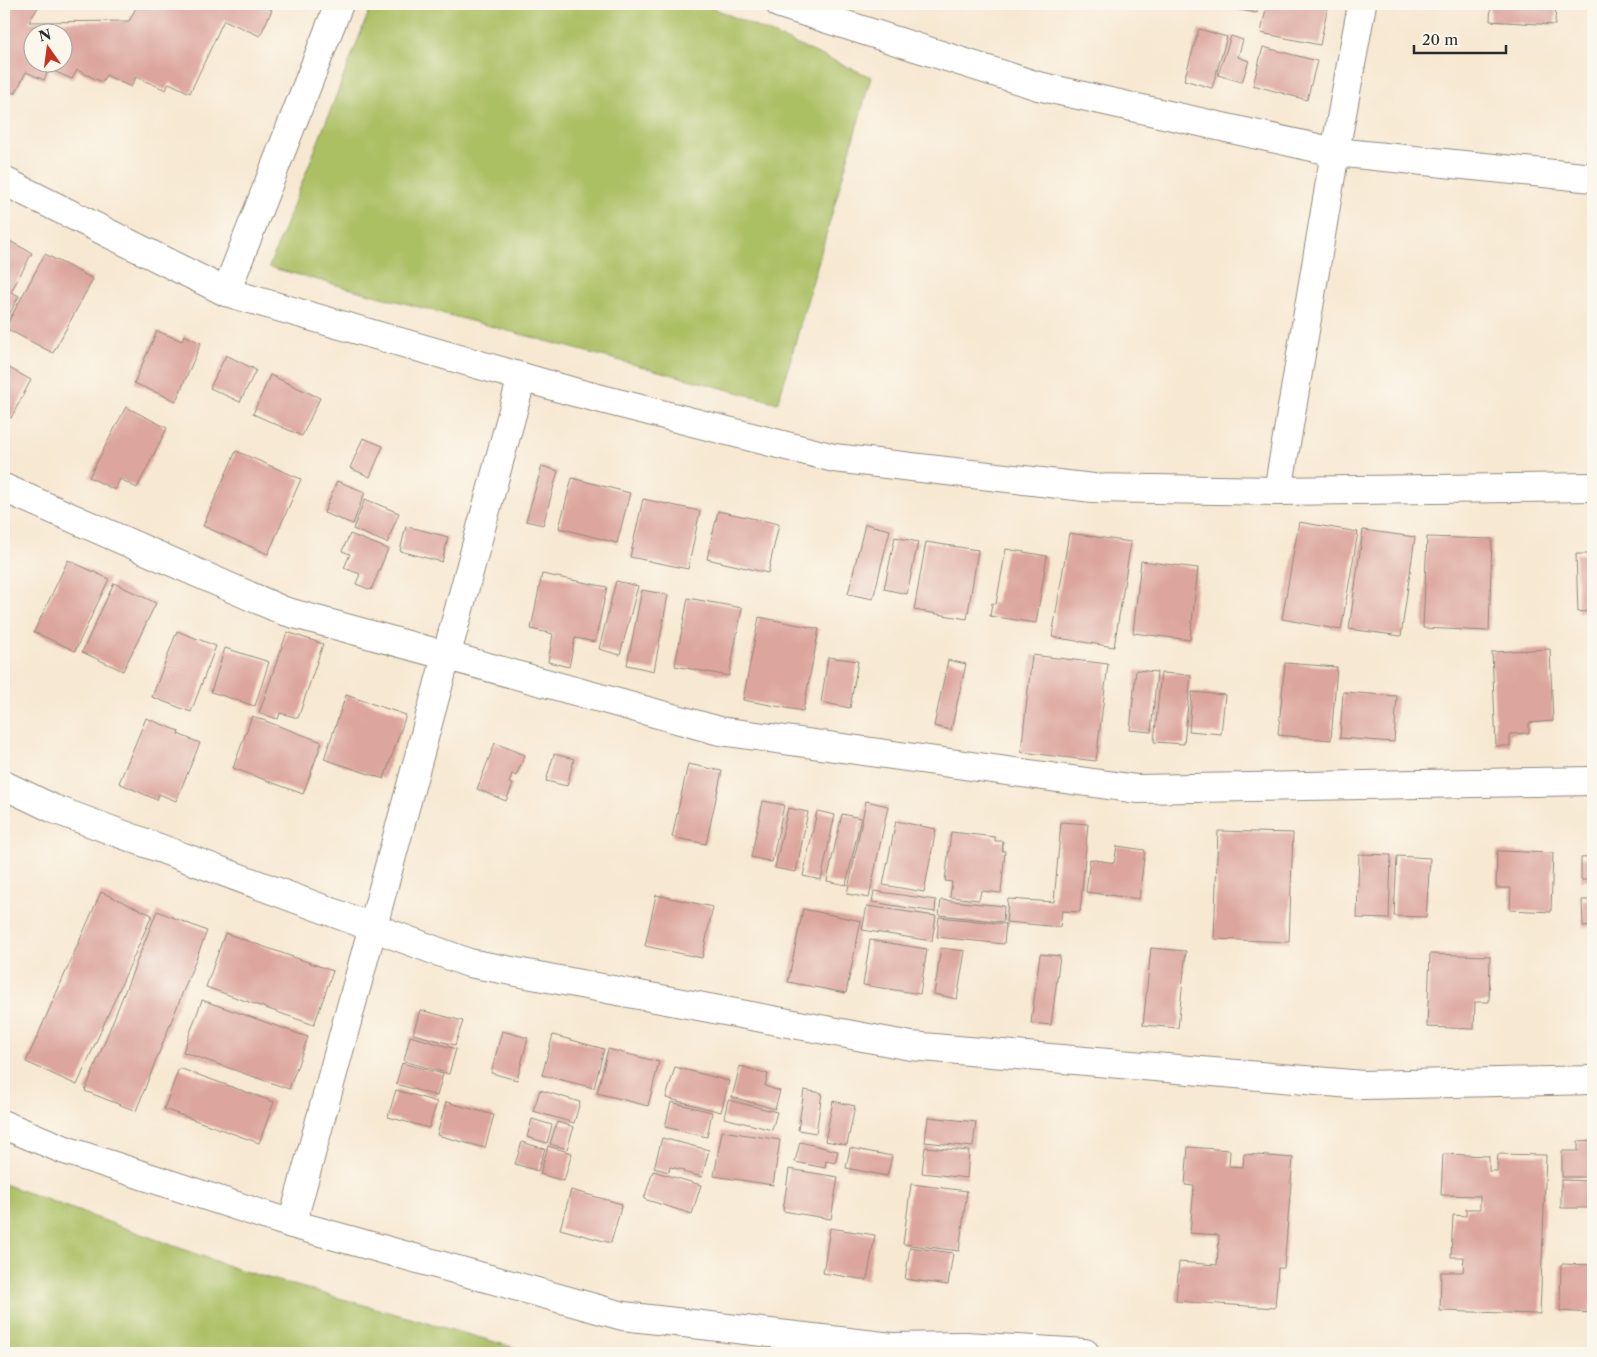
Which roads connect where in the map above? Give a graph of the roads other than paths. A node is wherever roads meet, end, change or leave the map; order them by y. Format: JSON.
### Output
{"nodes":[{"id":1,"x":339,"y":4,"type":"edge"},
{"id":2,"x":780,"y":4,"type":"edge"},
{"id":3,"x":1362,"y":4,"type":"edge"},
{"id":4,"x":1335,"y":152,"type":"junction"},
{"id":5,"x":1593,"y":178,"type":"edge"},
{"id":6,"x":4,"y":182,"type":"edge"},
{"id":7,"x":226,"y":292,"type":"junction"},
{"id":8,"x":522,"y":377,"type":"junction"},
{"id":9,"x":1593,"y":487,"type":"edge"},
{"id":10,"x":4,"y":488,"type":"edge"},
{"id":11,"x":1278,"y":491,"type":"junction"},
{"id":12,"x":446,"y":656,"type":"junction"},
{"id":13,"x":1593,"y":781,"type":"edge"},
{"id":14,"x":4,"y":785,"type":"edge"},
{"id":15,"x":372,"y":927,"type":"junction"},
{"id":16,"x":1593,"y":1080,"type":"edge"},
{"id":17,"x":4,"y":1125,"type":"edge"},
{"id":18,"x":292,"y":1224,"type":"junction"},
{"id":19,"x":1086,"y":1353,"type":"edge"}],
"edges":[{"from":1,"to":7,"type":"street"},
{"from":2,"to":4,"type":"street"},
{"from":3,"to":4,"type":"street"},
{"from":4,"to":5,"type":"street"},
{"from":4,"to":11,"type":"street"},
{"from":6,"to":7,"type":"street"},
{"from":7,"to":8,"type":"street"},
{"from":8,"to":11,"type":"street"},
{"from":8,"to":12,"type":"street"},
{"from":9,"to":11,"type":"street"},
{"from":10,"to":12,"type":"street"},
{"from":12,"to":13,"type":"street"},
{"from":12,"to":15,"type":"street"},
{"from":14,"to":15,"type":"street"},
{"from":15,"to":16,"type":"street"},
{"from":15,"to":18,"type":"street"},
{"from":17,"to":18,"type":"street"},
{"from":18,"to":19,"type":"street"}]}
